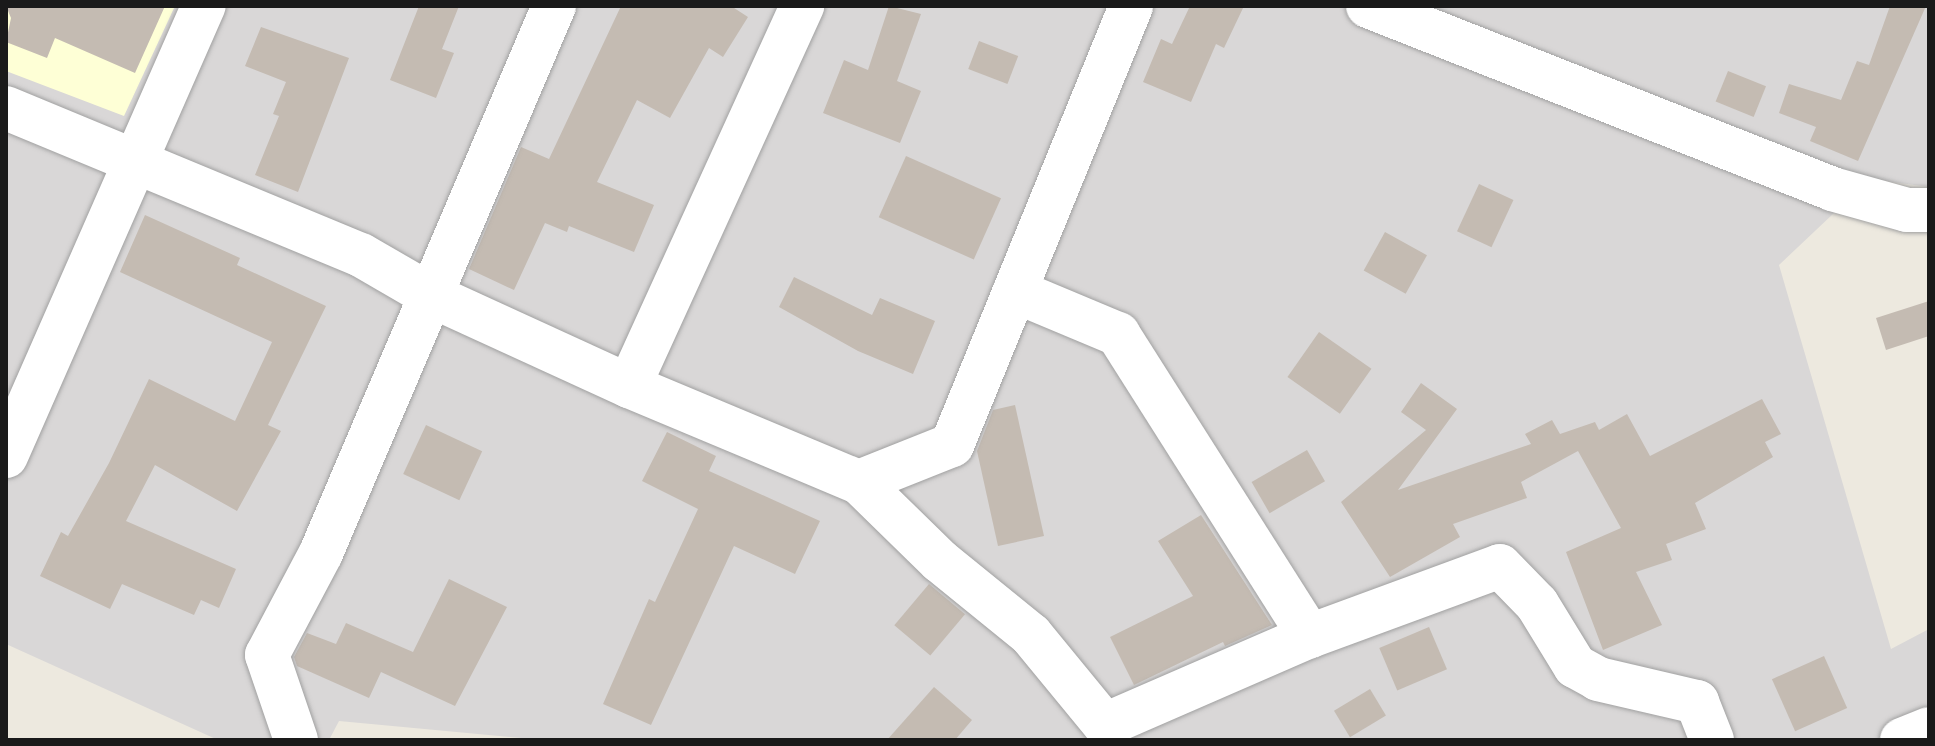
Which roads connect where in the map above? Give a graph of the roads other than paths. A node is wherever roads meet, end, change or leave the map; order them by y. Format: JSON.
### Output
{"nodes":[{"id":1,"x":204,"y":6,"type":"edge"},
{"id":2,"x":554,"y":6,"type":"edge"},
{"id":3,"x":802,"y":6,"type":"edge"},
{"id":4,"x":1131,"y":6,"type":"edge"},
{"id":5,"x":1368,"y":6,"type":"edge"},
{"id":6,"x":6,"y":108,"type":"edge"},
{"id":7,"x":137,"y":163,"type":"junction"},
{"id":8,"x":1929,"y":210,"type":"edge"},
{"id":9,"x":1015,"y":291,"type":"junction"},
{"id":10,"x":430,"y":295,"type":"junction"},
{"id":11,"x":629,"y":386,"type":"junction"},
{"id":12,"x":6,"y":456,"type":"edge"},
{"id":13,"x":859,"y":482,"type":"junction"},
{"id":14,"x":1310,"y":636,"type":"junction"},
{"id":15,"x":1929,"y":729,"type":"edge"},
{"id":16,"x":296,"y":740,"type":"edge"},
{"id":17,"x":1712,"y":740,"type":"edge"},
{"id":18,"x":1902,"y":740,"type":"edge"}],
"edges":[{"from":1,"to":7,"type":"street"},
{"from":2,"to":10,"type":"street"},
{"from":3,"to":11,"type":"street"},
{"from":4,"to":9,"type":"street"},
{"from":5,"to":8,"type":"street"},
{"from":6,"to":7,"type":"street"},
{"from":7,"to":10,"type":"street"},
{"from":7,"to":12,"type":"street"},
{"from":9,"to":13,"type":"street"},
{"from":9,"to":14,"type":"street"},
{"from":10,"to":11,"type":"street"},
{"from":10,"to":16,"type":"street"},
{"from":11,"to":13,"type":"street"},
{"from":13,"to":14,"type":"street"},
{"from":14,"to":17,"type":"street"},
{"from":15,"to":18,"type":"street"}]}
